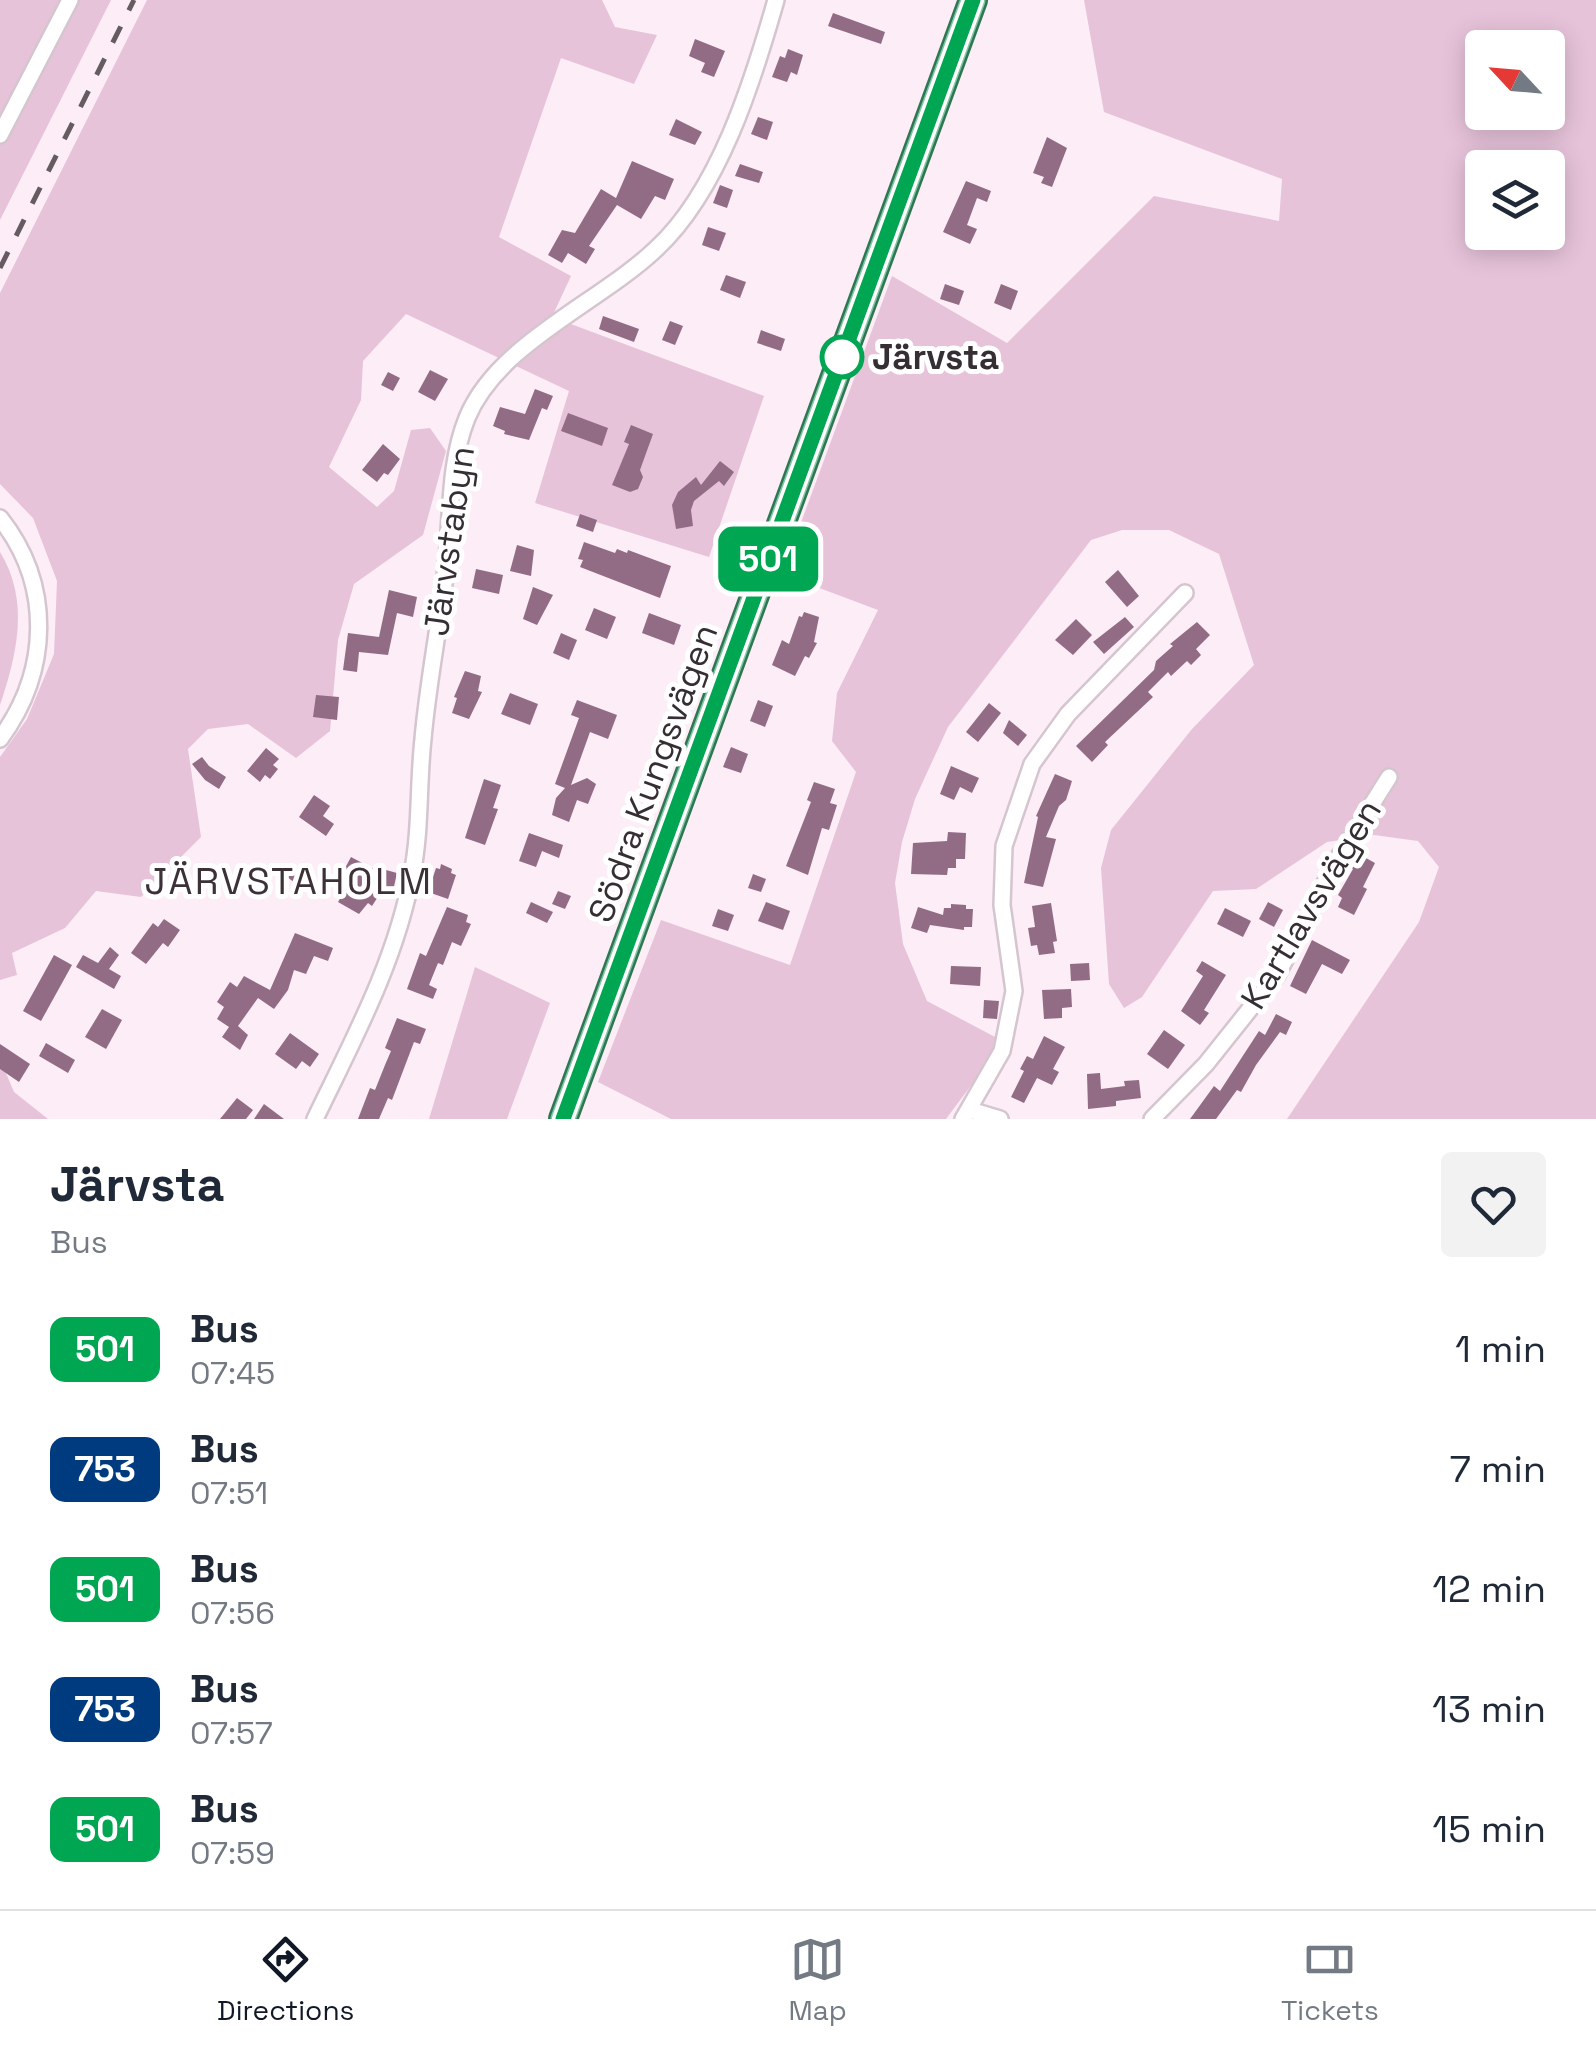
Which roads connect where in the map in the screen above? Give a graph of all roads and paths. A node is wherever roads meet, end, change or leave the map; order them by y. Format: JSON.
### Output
{"nodes":[{"id":1,"x":70,"y":0,"type":"edge"},
{"id":2,"x":776,"y":0,"type":"edge"},
{"id":3,"x":973,"y":0,"type":"edge"},
{"id":4,"x":0,"y":136,"type":"edge"},
{"id":5,"x":0,"y":518,"type":"edge"},
{"id":6,"x":1186,"y":593,"type":"dead end"},
{"id":7,"x":0,"y":739,"type":"edge"},
{"id":8,"x":1389,"y":777,"type":"dead end"},
{"id":9,"x":967,"y":1114,"type":"edge"},
{"id":10,"x":315,"y":1119,"type":"edge"},
{"id":11,"x":563,"y":1119,"type":"edge"},
{"id":12,"x":1000,"y":1119,"type":"edge"},
{"id":13,"x":1152,"y":1119,"type":"edge"}],
"edges":[{"from":1,"to":4,"type":"street"},
{"from":2,"to":10,"type":"street","name":"Järvstabyn"},
{"from":3,"to":11,"type":"main road","name":"Södra Kungsvägen"},
{"from":5,"to":7,"type":"street"},
{"from":6,"to":9,"type":"street"},
{"from":8,"to":13,"type":"street","name":"Kartlavsvägen"},
{"from":9,"to":12,"type":"street"}]}
